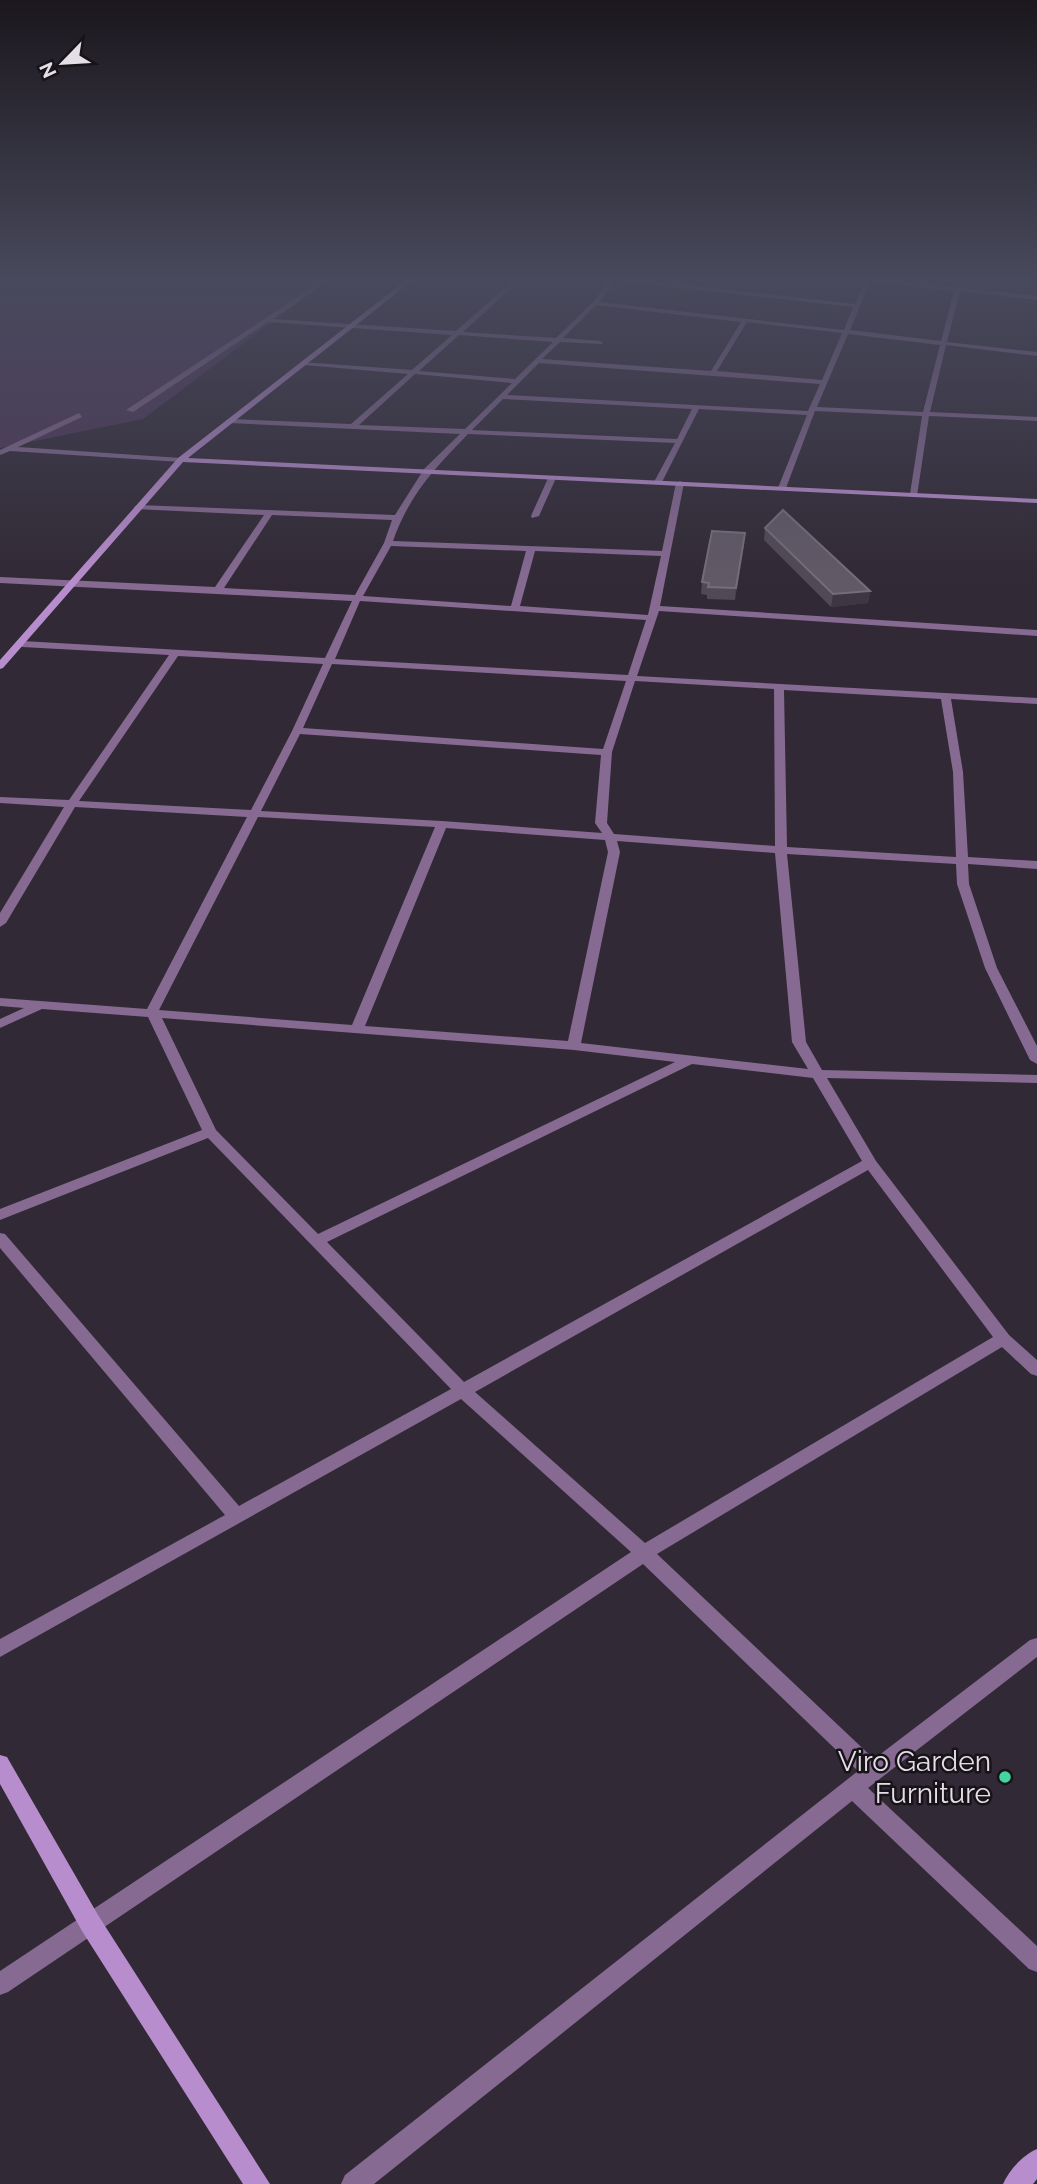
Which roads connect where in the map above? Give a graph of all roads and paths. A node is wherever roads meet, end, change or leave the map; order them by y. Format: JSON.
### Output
{"nodes":[{"id":1,"x":179,"y":379,"type":"edge"},
{"id":2,"x":283,"y":379,"type":"edge"},
{"id":3,"x":406,"y":379,"type":"edge"},
{"id":4,"x":503,"y":379,"type":"edge"},
{"id":5,"x":786,"y":379,"type":"edge"},
{"id":6,"x":825,"y":379,"type":"edge"},
{"id":7,"x":935,"y":379,"type":"edge"},
{"id":8,"x":517,"y":380,"type":"joint"},
{"id":9,"x":824,"y":382,"type":"junction"},
{"id":10,"x":502,"y":397,"type":"junction"},
{"id":11,"x":697,"y":407,"type":"junction"},
{"id":12,"x":130,"y":410,"type":"dead end"},
{"id":13,"x":812,"y":411,"type":"junction"},
{"id":14,"x":926,"y":413,"type":"junction"},
{"id":15,"x":79,"y":415,"type":"dead end"},
{"id":16,"x":1037,"y":419,"type":"edge"},
{"id":17,"x":229,"y":421,"type":"junction"},
{"id":18,"x":353,"y":426,"type":"junction"},
{"id":19,"x":467,"y":431,"type":"junction"},
{"id":20,"x":678,"y":441,"type":"junction"},
{"id":21,"x":11,"y":449,"type":"junction"},
{"id":22,"x":0,"y":453,"type":"edge"},
{"id":23,"x":181,"y":460,"type":"junction"},
{"id":24,"x":427,"y":471,"type":"junction"},
{"id":25,"x":552,"y":478,"type":"junction"},
{"id":26,"x":658,"y":482,"type":"junction"},
{"id":27,"x":680,"y":483,"type":"junction"},
{"id":28,"x":782,"y":488,"type":"junction"},
{"id":29,"x":914,"y":494,"type":"junction"},
{"id":30,"x":1037,"y":501,"type":"edge"},
{"id":31,"x":138,"y":507,"type":"junction"},
{"id":32,"x":270,"y":512,"type":"junction"},
{"id":33,"x":535,"y":516,"type":"dead end"},
{"id":34,"x":397,"y":517,"type":"junction"},
{"id":35,"x":388,"y":543,"type":"junction"},
{"id":36,"x":531,"y":549,"type":"junction"},
{"id":37,"x":665,"y":554,"type":"junction"},
{"id":38,"x":0,"y":580,"type":"edge"},
{"id":39,"x":75,"y":583,"type":"junction"},
{"id":40,"x":219,"y":588,"type":"junction"},
{"id":41,"x":356,"y":601,"type":"junction"},
{"id":42,"x":515,"y":608,"type":"junction"},
{"id":43,"x":653,"y":613,"type":"junction"},
{"id":44,"x":1037,"y":633,"type":"edge"},
{"id":45,"x":22,"y":645,"type":"junction"},
{"id":46,"x":175,"y":653,"type":"junction"},
{"id":47,"x":327,"y":662,"type":"junction"},
{"id":48,"x":0,"y":666,"type":"edge"},
{"id":49,"x":631,"y":679,"type":"junction"},
{"id":50,"x":779,"y":687,"type":"junction"},
{"id":51,"x":946,"y":697,"type":"junction"},
{"id":52,"x":1037,"y":701,"type":"edge"},
{"id":53,"x":297,"y":731,"type":"junction"},
{"id":54,"x":607,"y":752,"type":"junction"},
{"id":55,"x":0,"y":800,"type":"edge"},
{"id":56,"x":71,"y":805,"type":"junction"},
{"id":57,"x":254,"y":816,"type":"junction"},
{"id":58,"x":442,"y":824,"type":"junction"},
{"id":59,"x":610,"y":836,"type":"junction"},
{"id":60,"x":781,"y":850,"type":"junction"},
{"id":61,"x":962,"y":859,"type":"junction"},
{"id":62,"x":1037,"y":864,"type":"edge"},
{"id":63,"x":0,"y":923,"type":"edge"},
{"id":64,"x":0,"y":1002,"type":"edge"},
{"id":65,"x":43,"y":1004,"type":"junction"},
{"id":66,"x":152,"y":1012,"type":"junction"},
{"id":67,"x":0,"y":1024,"type":"edge"},
{"id":68,"x":357,"y":1029,"type":"junction"},
{"id":69,"x":574,"y":1046,"type":"junction"},
{"id":70,"x":691,"y":1059,"type":"junction"},
{"id":71,"x":1037,"y":1060,"type":"edge"},
{"id":72,"x":816,"y":1074,"type":"junction"},
{"id":73,"x":1037,"y":1079,"type":"edge"},
{"id":74,"x":210,"y":1132,"type":"junction"},
{"id":75,"x":870,"y":1163,"type":"junction"},
{"id":76,"x":0,"y":1215,"type":"edge"},
{"id":77,"x":0,"y":1238,"type":"edge"},
{"id":78,"x":318,"y":1240,"type":"junction"},
{"id":79,"x":1003,"y":1339,"type":"junction"},
{"id":80,"x":1037,"y":1370,"type":"edge"},
{"id":81,"x":461,"y":1390,"type":"junction"},
{"id":82,"x":236,"y":1515,"type":"junction"},
{"id":83,"x":644,"y":1553,"type":"junction"},
{"id":84,"x":1037,"y":1646,"type":"edge"},
{"id":85,"x":0,"y":1649,"type":"edge"},
{"id":86,"x":0,"y":1764,"type":"edge"},
{"id":87,"x":873,"y":1772,"type":"junction"},
{"id":88,"x":853,"y":1788,"type":"junction"},
{"id":89,"x":90,"y":1923,"type":"junction"},
{"id":90,"x":1037,"y":1961,"type":"edge"},
{"id":91,"x":0,"y":1984,"type":"edge"},
{"id":92,"x":1037,"y":2161,"type":"edge"},
{"id":93,"x":257,"y":2184,"type":"edge"},
{"id":94,"x":354,"y":2184,"type":"edge"},
{"id":95,"x":1016,"y":2184,"type":"edge"}],
"edges":[{"from":1,"to":12,"type":"street"},
{"from":2,"to":17,"type":"main road"},
{"from":3,"to":18,"type":"street"},
{"from":4,"to":8,"type":"street"},
{"from":5,"to":9,"type":"street"},
{"from":6,"to":9,"type":"street"},
{"from":7,"to":14,"type":"street"},
{"from":8,"to":10,"type":"street"},
{"from":9,"to":13,"type":"street"},
{"from":10,"to":11,"type":"street"},
{"from":10,"to":19,"type":"street"},
{"from":11,"to":13,"type":"street"},
{"from":11,"to":20,"type":"street"},
{"from":13,"to":14,"type":"street"},
{"from":13,"to":28,"type":"street"},
{"from":14,"to":16,"type":"street"},
{"from":14,"to":29,"type":"street"},
{"from":15,"to":21,"type":"street"},
{"from":17,"to":18,"type":"street"},
{"from":17,"to":23,"type":"main road"},
{"from":18,"to":19,"type":"street"},
{"from":19,"to":20,"type":"street"},
{"from":19,"to":24,"type":"street"},
{"from":20,"to":26,"type":"street"},
{"from":21,"to":22,"type":"street"},
{"from":21,"to":23,"type":"street"},
{"from":23,"to":24,"type":"main road"},
{"from":23,"to":31,"type":"main road"},
{"from":24,"to":25,"type":"main road"},
{"from":24,"to":34,"type":"street"},
{"from":25,"to":26,"type":"main road"},
{"from":25,"to":33,"type":"street"},
{"from":26,"to":27,"type":"main road"},
{"from":27,"to":28,"type":"main road"},
{"from":27,"to":37,"type":"street"},
{"from":28,"to":29,"type":"main road"},
{"from":29,"to":30,"type":"main road"},
{"from":31,"to":32,"type":"street"},
{"from":31,"to":39,"type":"main road"},
{"from":32,"to":34,"type":"street"},
{"from":32,"to":40,"type":"street"},
{"from":34,"to":35,"type":"street"},
{"from":35,"to":36,"type":"street"},
{"from":35,"to":41,"type":"street"},
{"from":36,"to":37,"type":"street"},
{"from":36,"to":42,"type":"street"},
{"from":37,"to":43,"type":"street"},
{"from":38,"to":39,"type":"street"},
{"from":39,"to":40,"type":"street"},
{"from":39,"to":45,"type":"main road"},
{"from":40,"to":41,"type":"street"},
{"from":41,"to":42,"type":"street"},
{"from":41,"to":47,"type":"street"},
{"from":42,"to":43,"type":"street"},
{"from":43,"to":44,"type":"street"},
{"from":43,"to":49,"type":"street"},
{"from":45,"to":46,"type":"street"},
{"from":45,"to":48,"type":"main road"},
{"from":46,"to":47,"type":"street"},
{"from":46,"to":56,"type":"street"},
{"from":47,"to":49,"type":"street"},
{"from":47,"to":53,"type":"street"},
{"from":49,"to":50,"type":"street"},
{"from":49,"to":54,"type":"street"},
{"from":50,"to":51,"type":"street"},
{"from":50,"to":60,"type":"street"},
{"from":51,"to":52,"type":"street"},
{"from":51,"to":61,"type":"street"},
{"from":53,"to":54,"type":"street"},
{"from":53,"to":57,"type":"street"},
{"from":54,"to":59,"type":"street"},
{"from":55,"to":56,"type":"street"},
{"from":56,"to":57,"type":"street"},
{"from":56,"to":63,"type":"street"},
{"from":57,"to":58,"type":"street"},
{"from":57,"to":66,"type":"street"},
{"from":58,"to":59,"type":"street"},
{"from":58,"to":68,"type":"street"},
{"from":59,"to":60,"type":"street"},
{"from":59,"to":69,"type":"street"},
{"from":60,"to":61,"type":"street"},
{"from":60,"to":72,"type":"street"},
{"from":61,"to":62,"type":"street"},
{"from":61,"to":71,"type":"street"},
{"from":64,"to":65,"type":"street"},
{"from":65,"to":66,"type":"street"},
{"from":65,"to":67,"type":"street"},
{"from":66,"to":68,"type":"street"},
{"from":66,"to":74,"type":"street"},
{"from":68,"to":69,"type":"street"},
{"from":69,"to":70,"type":"street"},
{"from":70,"to":72,"type":"street"},
{"from":70,"to":78,"type":"street"},
{"from":72,"to":73,"type":"street"},
{"from":72,"to":75,"type":"street"},
{"from":74,"to":76,"type":"street"},
{"from":74,"to":78,"type":"street"},
{"from":75,"to":79,"type":"street"},
{"from":75,"to":81,"type":"street"},
{"from":77,"to":82,"type":"street"},
{"from":78,"to":81,"type":"street"},
{"from":79,"to":80,"type":"street"},
{"from":79,"to":83,"type":"street"},
{"from":81,"to":82,"type":"street"},
{"from":81,"to":83,"type":"street"},
{"from":82,"to":85,"type":"street"},
{"from":83,"to":87,"type":"street"},
{"from":83,"to":89,"type":"street"},
{"from":84,"to":87,"type":"street"},
{"from":86,"to":89,"type":"main road"},
{"from":87,"to":88,"type":"street"},
{"from":88,"to":90,"type":"street"},
{"from":88,"to":94,"type":"street"},
{"from":89,"to":91,"type":"street"},
{"from":89,"to":93,"type":"main road"},
{"from":92,"to":95,"type":"main road"}]}
